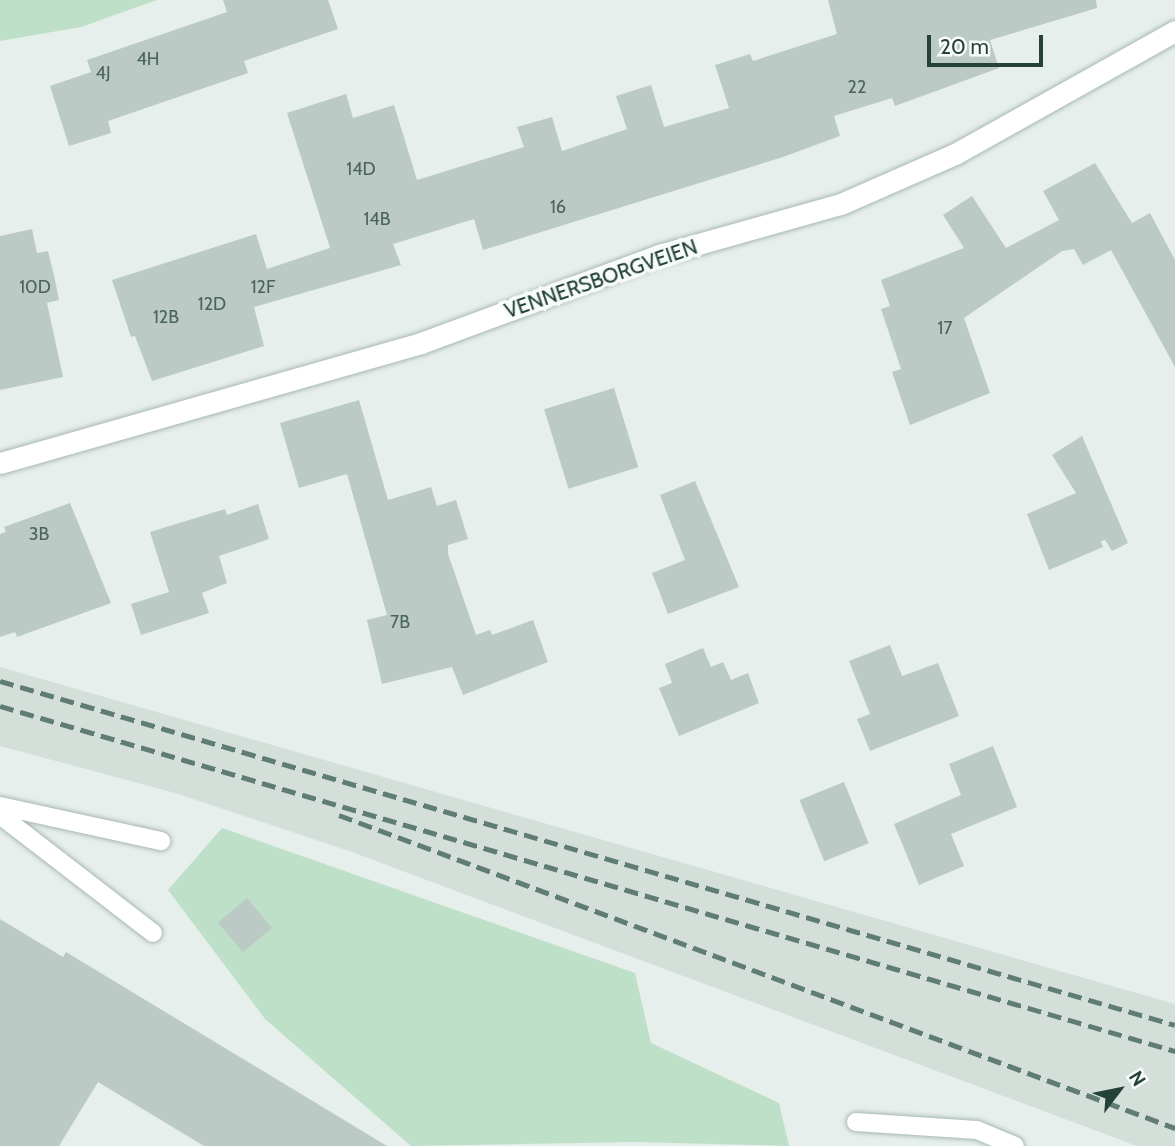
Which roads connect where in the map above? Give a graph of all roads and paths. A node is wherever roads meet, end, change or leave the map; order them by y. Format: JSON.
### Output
{"nodes":[{"id":1,"x":1175,"y":31,"type":"edge"},
{"id":2,"x":0,"y":463,"type":"edge"},
{"id":3,"x":0,"y":806,"type":"edge"},
{"id":4,"x":0,"y":815,"type":"edge"},
{"id":5,"x":161,"y":841,"type":"dead end"},
{"id":6,"x":153,"y":933,"type":"dead end"},
{"id":7,"x":856,"y":1122,"type":"dead end"},
{"id":8,"x":1016,"y":1146,"type":"edge"}],
"edges":[{"from":1,"to":2,"type":"street","name":"VENNERSBORGVEIEN"},
{"from":3,"to":5,"type":"lane"},
{"from":4,"to":6,"type":"lane"},
{"from":7,"to":8,"type":"lane"}]}
